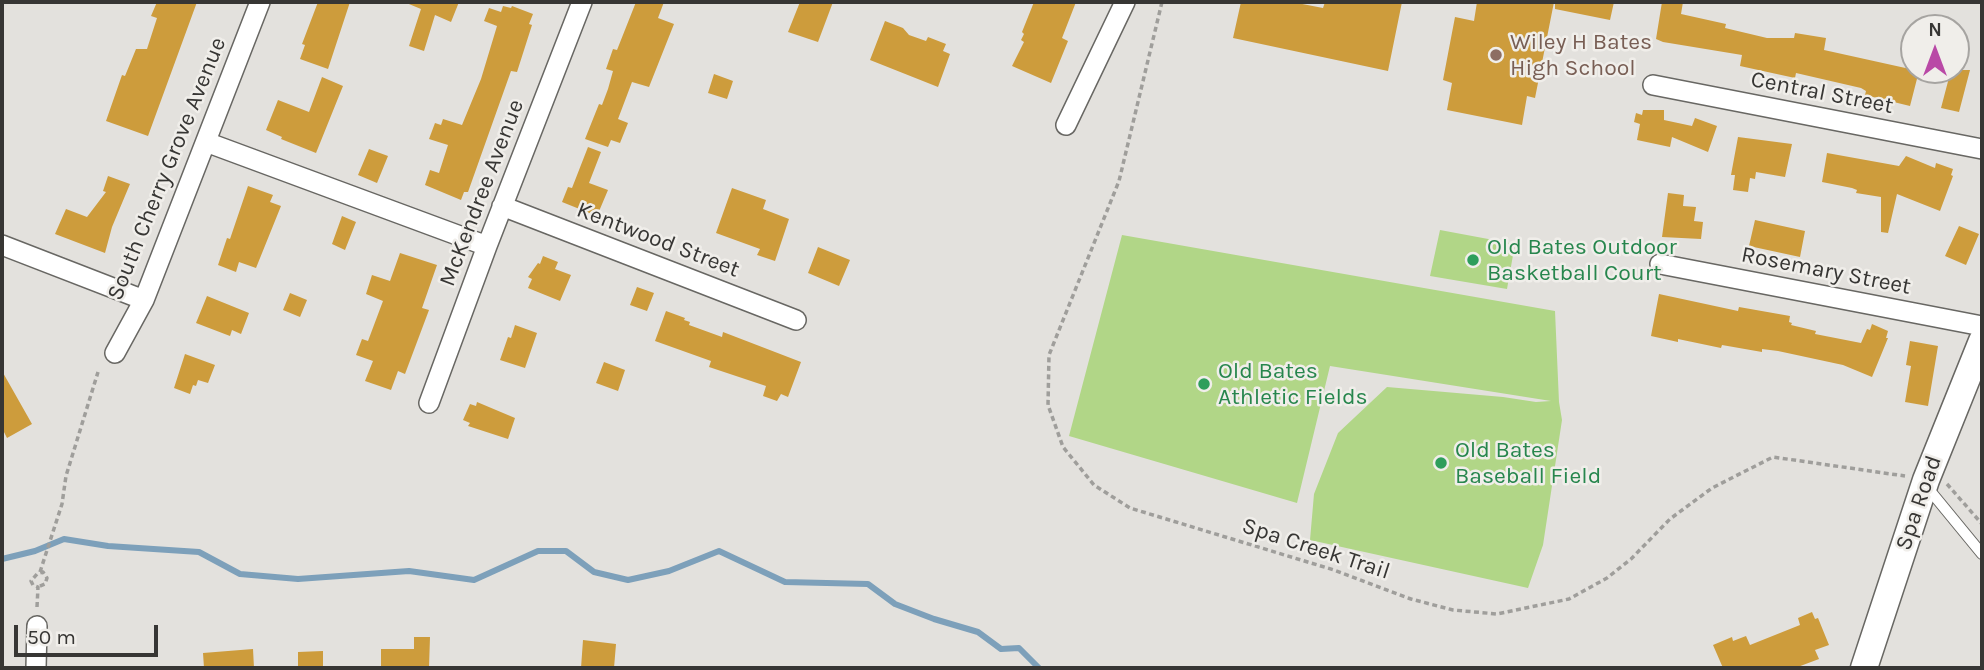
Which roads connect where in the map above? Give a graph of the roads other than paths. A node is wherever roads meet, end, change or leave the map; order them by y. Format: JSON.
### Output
{"nodes":[{"id":1,"x":260,"y":2,"type":"edge"},
{"id":2,"x":582,"y":2,"type":"edge"},
{"id":3,"x":1125,"y":2,"type":"edge"},
{"id":4,"x":1653,"y":85,"type":"dead end"},
{"id":5,"x":1066,"y":125,"type":"dead end"},
{"id":6,"x":206,"y":142,"type":"junction"},
{"id":7,"x":1982,"y":149,"type":"edge"},
{"id":8,"x":502,"y":206,"type":"junction"},
{"id":9,"x":2,"y":245,"type":"edge"},
{"id":10,"x":486,"y":246,"type":"junction"},
{"id":11,"x":1660,"y":264,"type":"dead end"},
{"id":12,"x":144,"y":300,"type":"junction"},
{"id":13,"x":796,"y":320,"type":"dead end"},
{"id":14,"x":1982,"y":326,"type":"edge"},
{"id":15,"x":1982,"y":341,"type":"edge"},
{"id":16,"x":115,"y":352,"type":"dead end"},
{"id":17,"x":429,"y":403,"type":"dead end"},
{"id":18,"x":1925,"y":482,"type":"junction"},
{"id":19,"x":1982,"y":554,"type":"edge"},
{"id":20,"x":37,"y":626,"type":"dead end"},
{"id":21,"x":36,"y":668,"type":"edge"},
{"id":22,"x":1864,"y":668,"type":"edge"}],
"edges":[{"from":1,"to":6,"type":"street","name":"South Cherry Grove Avenue"},
{"from":2,"to":8,"type":"street","name":"McKendree Avenue"},
{"from":3,"to":5,"type":"street"},
{"from":4,"to":7,"type":"street","name":"Central Street"},
{"from":6,"to":10,"type":"street"},
{"from":6,"to":12,"type":"street","name":"South Cherry Grove Avenue"},
{"from":8,"to":10,"type":"street","name":"McKendree Avenue"},
{"from":8,"to":13,"type":"street","name":"Kentwood Street"},
{"from":9,"to":12,"type":"street"},
{"from":10,"to":17,"type":"street","name":"McKendree Avenue"},
{"from":11,"to":14,"type":"street","name":"Rosemary Street"},
{"from":12,"to":16,"type":"street","name":"South Cherry Grove Avenue"},
{"from":15,"to":18,"type":"main road","name":"Spa Road"},
{"from":18,"to":19,"type":"lane"},
{"from":18,"to":22,"type":"main road","name":"Spa Road"},
{"from":20,"to":21,"type":"street"}]}
